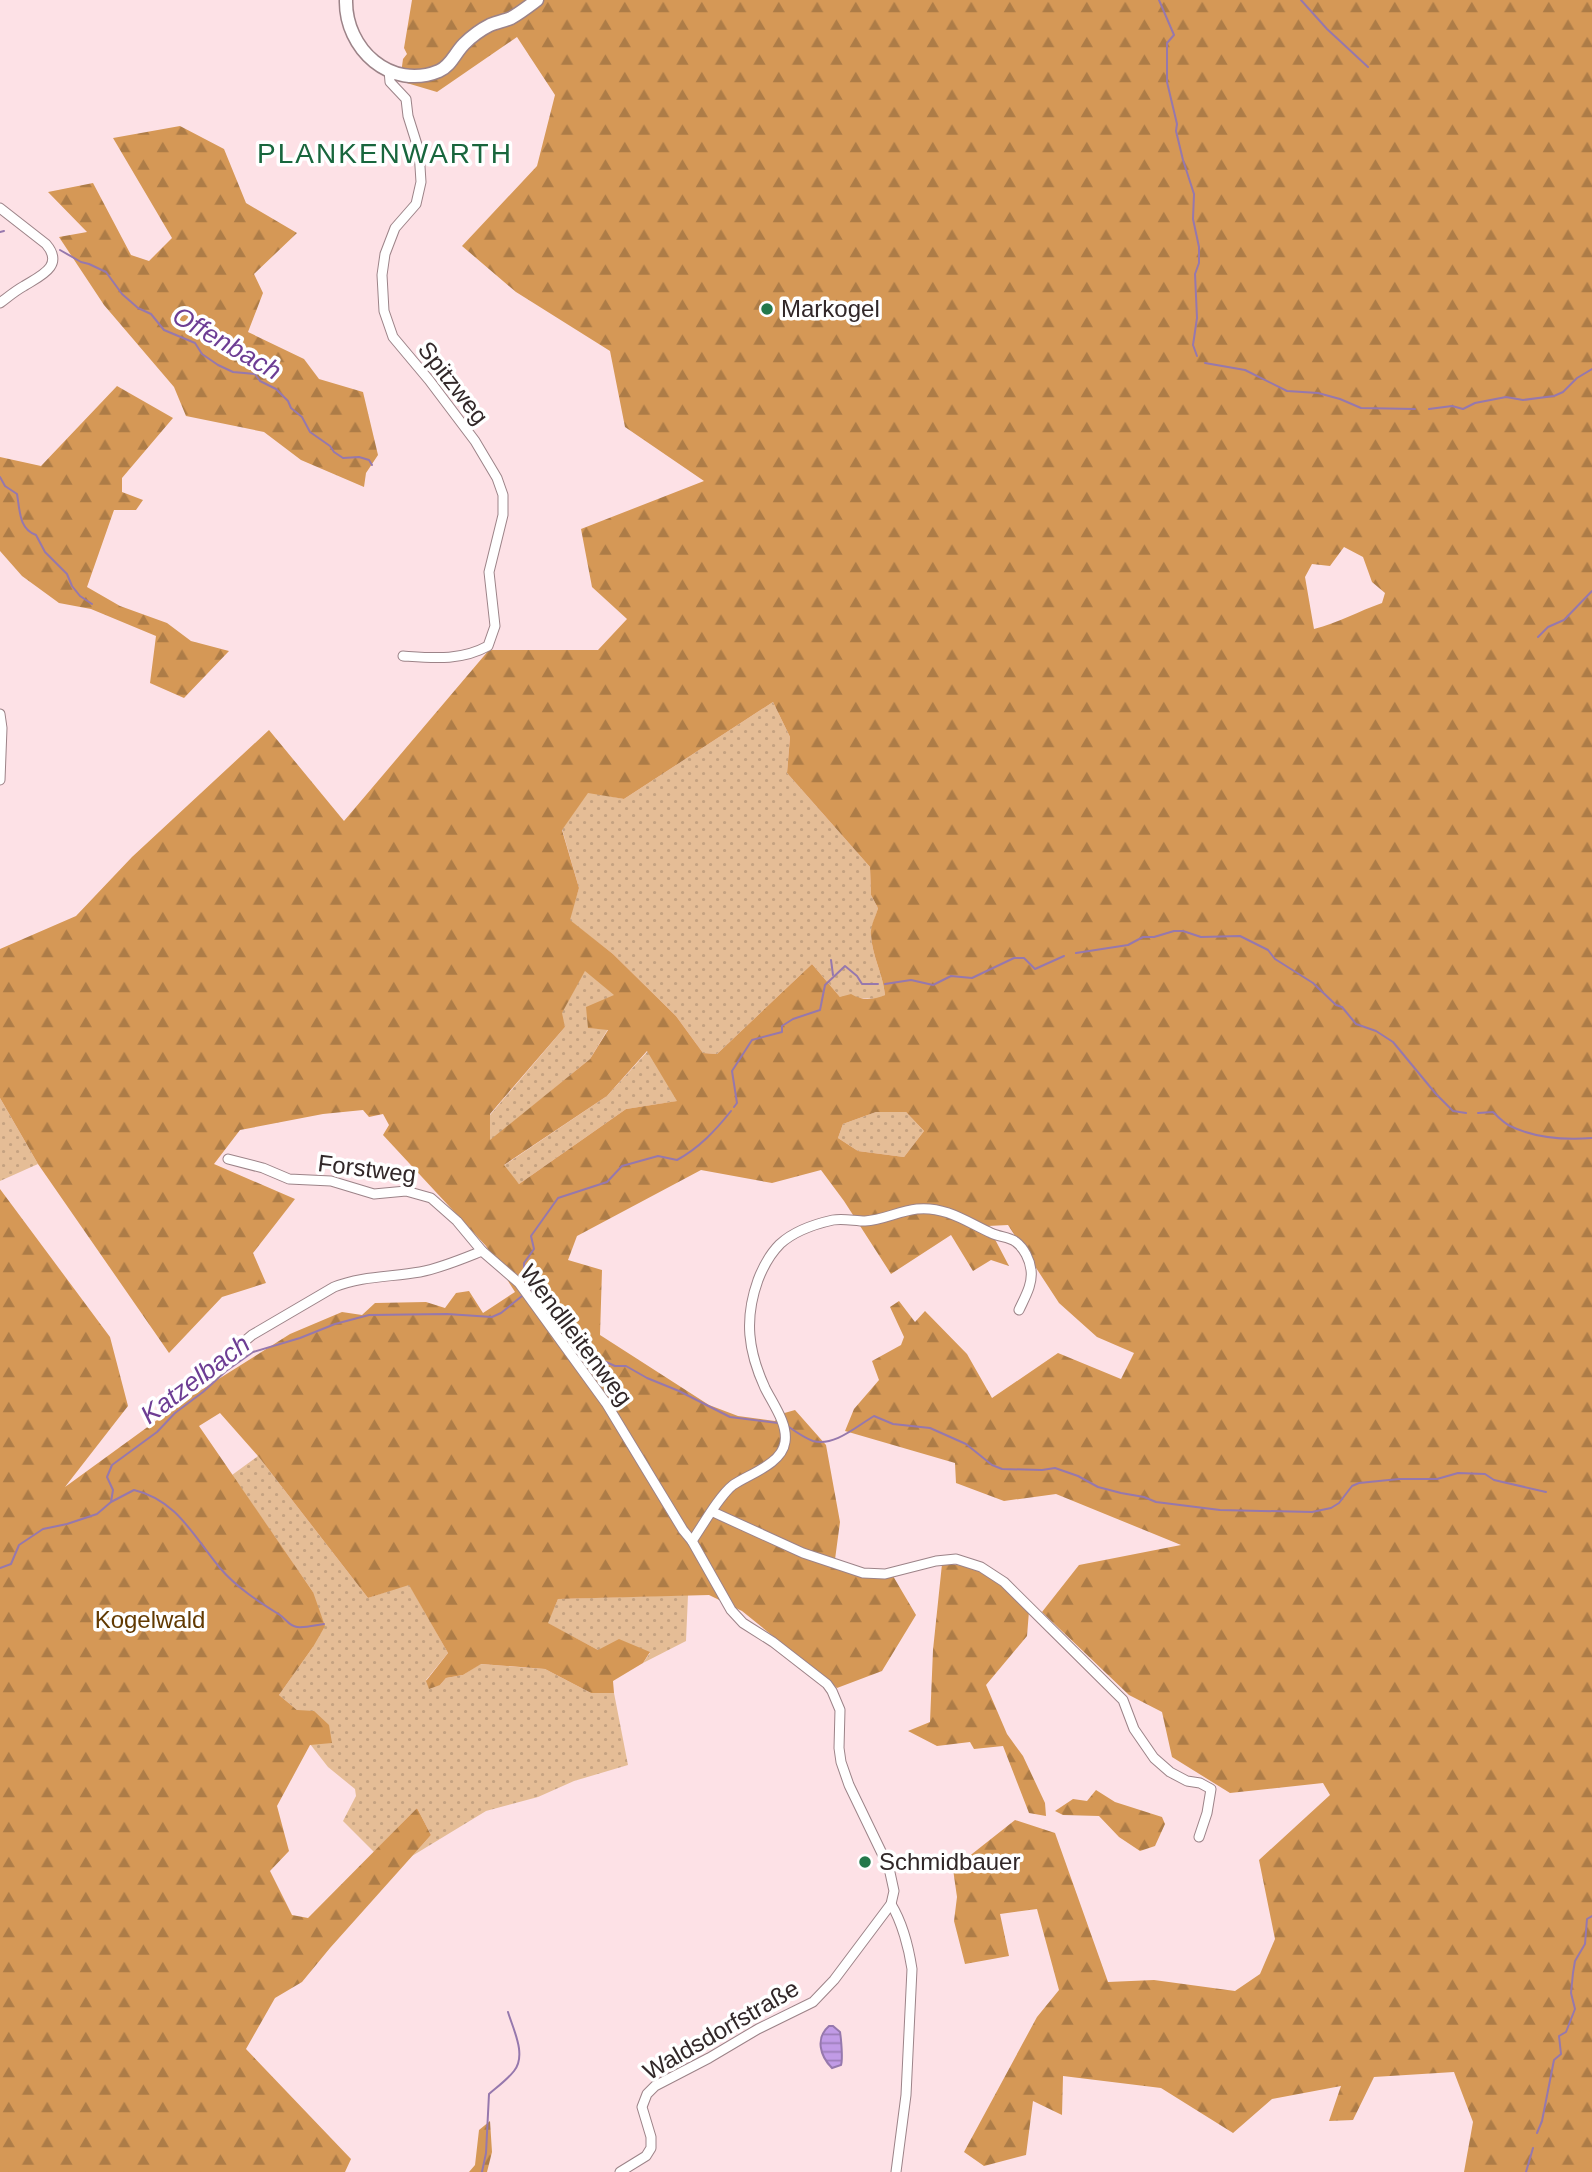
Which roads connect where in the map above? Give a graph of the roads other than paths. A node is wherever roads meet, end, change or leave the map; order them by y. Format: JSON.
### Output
{"nodes":[{"id":1,"x":346,"y":0,"type":"edge"},
{"id":2,"x":537,"y":0,"type":"edge"},
{"id":3,"x":389,"y":70,"type":"junction"},
{"id":4,"x":0,"y":208,"type":"edge"},
{"id":5,"x":0,"y":303,"type":"edge"},
{"id":6,"x":403,"y":656,"type":"dead end"},
{"id":7,"x":0,"y":714,"type":"edge"},
{"id":8,"x":0,"y":780,"type":"edge"},
{"id":9,"x":228,"y":1159,"type":"dead end"},
{"id":10,"x":482,"y":1251,"type":"junction"},
{"id":11,"x":1019,"y":1310,"type":"dead end"},
{"id":12,"x":162,"y":1405,"type":"dead end"},
{"id":13,"x":713,"y":1512,"type":"junction"},
{"id":14,"x":692,"y":1541,"type":"junction"},
{"id":15,"x":1199,"y":1837,"type":"dead end"},
{"id":16,"x":891,"y":1904,"type":"junction"},
{"id":17,"x":620,"y":2172,"type":"edge"},
{"id":18,"x":896,"y":2172,"type":"edge"}],
"edges":[{"from":1,"to":3,"type":"main road"},
{"from":2,"to":3,"type":"main road"},
{"from":3,"to":6,"type":"street","name":"Spitzweg"},
{"from":4,"to":5,"type":"street"},
{"from":7,"to":8,"type":"street"},
{"from":9,"to":10,"type":"street","name":"Forstweg"},
{"from":10,"to":12,"type":"street"},
{"from":10,"to":14,"type":"street","name":"Wendlleitenweg"},
{"from":11,"to":13,"type":"street"},
{"from":13,"to":14,"type":"street"},
{"from":13,"to":15,"type":"street"},
{"from":14,"to":16,"type":"street"},
{"from":16,"to":17,"type":"street","name":"Waldsdorfstraße"},
{"from":16,"to":18,"type":"street"}]}
